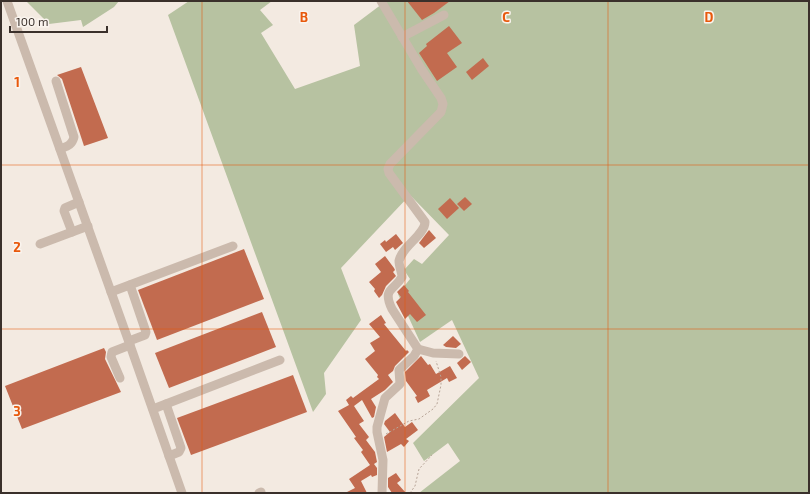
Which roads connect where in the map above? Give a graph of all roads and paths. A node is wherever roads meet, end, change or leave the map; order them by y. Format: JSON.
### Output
{"nodes":[{"id":1,"x":6,"y":1,"type":"edge"},
{"id":2,"x":381,"y":1,"type":"edge"},
{"id":3,"x":444,"y":15,"type":"dead end"},
{"id":4,"x":402,"y":37,"type":"junction"},
{"id":5,"x":56,"y":81,"type":"dead end"},
{"id":6,"x":60,"y":149,"type":"junction"},
{"id":7,"x":79,"y":202,"type":"junction"},
{"id":8,"x":88,"y":226,"type":"junction"},
{"id":9,"x":72,"y":232,"type":"junction"},
{"id":10,"x":40,"y":244,"type":"dead end"},
{"id":11,"x":233,"y":246,"type":"dead end"},
{"id":12,"x":130,"y":286,"type":"junction"},
{"id":13,"x":111,"y":292,"type":"junction"},
{"id":14,"x":130,"y":343,"type":"junction"},
{"id":15,"x":418,"y":349,"type":"junction"},
{"id":16,"x":433,"y":353,"type":"junction"},
{"id":17,"x":459,"y":354,"type":"dead end"},
{"id":18,"x":280,"y":360,"type":"dead end"},
{"id":19,"x":120,"y":378,"type":"dead end"},
{"id":20,"x":166,"y":404,"type":"junction"},
{"id":21,"x":153,"y":409,"type":"junction"},
{"id":22,"x":378,"y":438,"type":"junction"},
{"id":23,"x":432,"y":455,"type":"dead end"},
{"id":24,"x":169,"y":456,"type":"junction"},
{"id":25,"x":182,"y":493,"type":"edge"},
{"id":26,"x":382,"y":493,"type":"edge"},
{"id":27,"x":410,"y":493,"type":"edge"}],
"edges":[{"from":1,"to":6,"type":"street"},
{"from":2,"to":4,"type":"street"},
{"from":3,"to":4,"type":"street"},
{"from":4,"to":15,"type":"street"},
{"from":5,"to":6,"type":"street"},
{"from":6,"to":7,"type":"street"},
{"from":7,"to":8,"type":"street"},
{"from":7,"to":9,"type":"street"},
{"from":8,"to":9,"type":"street"},
{"from":8,"to":13,"type":"street"},
{"from":9,"to":10,"type":"street"},
{"from":11,"to":12,"type":"street"},
{"from":12,"to":13,"type":"street"},
{"from":12,"to":14,"type":"street"},
{"from":13,"to":14,"type":"street"},
{"from":14,"to":19,"type":"street"},
{"from":14,"to":21,"type":"street"},
{"from":15,"to":16,"type":"street"},
{"from":15,"to":22,"type":"street"},
{"from":16,"to":17,"type":"street"},
{"from":16,"to":22,"type":"path"},
{"from":18,"to":20,"type":"street"},
{"from":20,"to":21,"type":"street"},
{"from":20,"to":24,"type":"street"},
{"from":21,"to":24,"type":"street"},
{"from":22,"to":26,"type":"street"},
{"from":23,"to":27,"type":"path"},
{"from":24,"to":25,"type":"street"}]}
